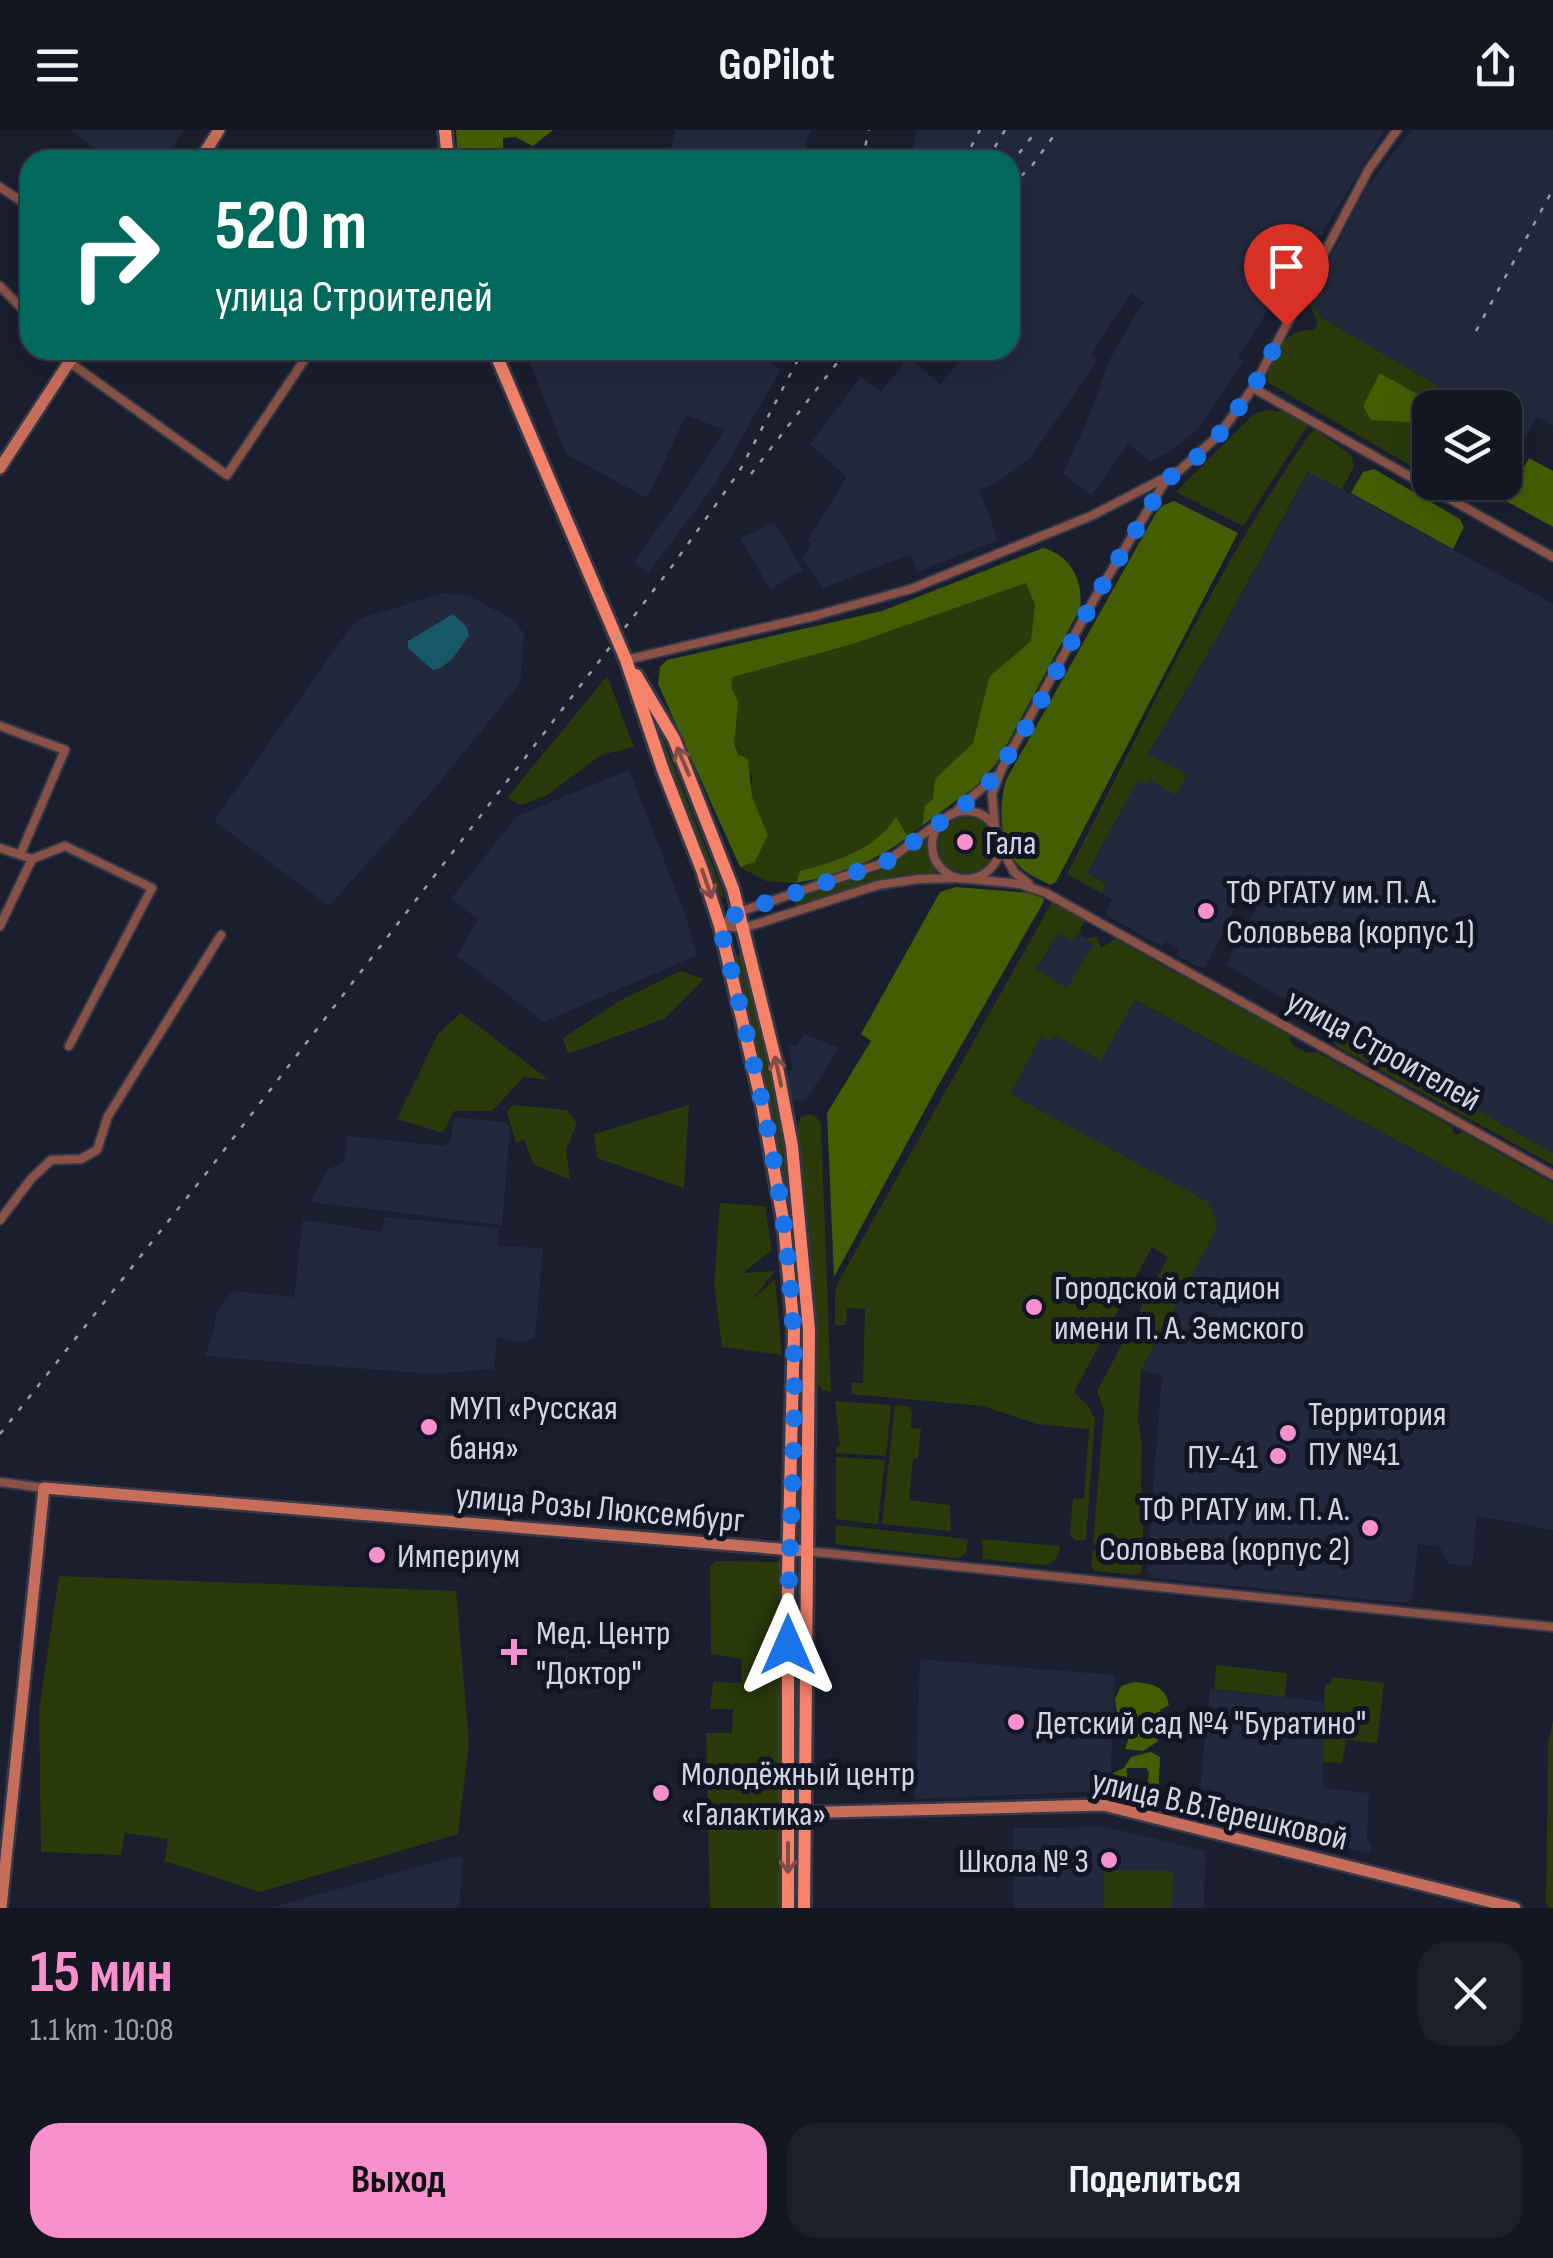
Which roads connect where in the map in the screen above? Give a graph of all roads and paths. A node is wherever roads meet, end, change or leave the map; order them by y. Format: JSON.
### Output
{"nodes":[{"id":1,"x":1397,"y":130,"type":"edge"},
{"id":2,"x":0,"y":286,"type":"edge"},
{"id":3,"x":20,"y":307,"type":"edge"},
{"id":4,"x":304,"y":360,"type":"edge"},
{"id":5,"x":498,"y":360,"type":"edge"},
{"id":6,"x":69,"y":362,"type":"joint"},
{"id":7,"x":1253,"y":388,"type":"junction"},
{"id":8,"x":0,"y":468,"type":"edge"},
{"id":9,"x":1166,"y":480,"type":"junction"},
{"id":10,"x":1553,"y":557,"type":"edge"},
{"id":11,"x":626,"y":660,"type":"junction"},
{"id":12,"x":0,"y":726,"type":"edge"},
{"id":13,"x":1002,"y":768,"type":"junction"},
{"id":14,"x":948,"y":816,"type":"junction"},
{"id":15,"x":995,"y":828,"type":"junction"},
{"id":16,"x":1000,"y":841,"type":"junction"},
{"id":17,"x":0,"y":848,"type":"edge"},
{"id":18,"x":20,"y":855,"type":"junction"},
{"id":19,"x":32,"y":859,"type":"junction"},
{"id":20,"x":957,"y":878,"type":"junction"},
{"id":21,"x":970,"y":879,"type":"junction"},
{"id":22,"x":1033,"y":887,"type":"junction"},
{"id":23,"x":739,"y":912,"type":"junction"},
{"id":24,"x":0,"y":926,"type":"edge"},
{"id":25,"x":720,"y":926,"type":"junction"},
{"id":26,"x":744,"y":928,"type":"junction"},
{"id":27,"x":222,"y":935,"type":"dead end"},
{"id":28,"x":69,"y":1046,"type":"dead end"},
{"id":29,"x":1553,"y":1174,"type":"edge"},
{"id":30,"x":0,"y":1220,"type":"edge"},
{"id":31,"x":0,"y":1482,"type":"edge"},
{"id":32,"x":44,"y":1488,"type":"junction"},
{"id":33,"x":788,"y":1550,"type":"junction"},
{"id":34,"x":805,"y":1552,"type":"junction"},
{"id":35,"x":1553,"y":1627,"type":"edge"},
{"id":36,"x":788,"y":1813,"type":"junction"},
{"id":37,"x":804,"y":1813,"type":"junction"},
{"id":38,"x":4,"y":1832,"type":"edge"},
{"id":39,"x":1,"y":1908,"type":"edge"},
{"id":40,"x":788,"y":1908,"type":"edge"},
{"id":41,"x":804,"y":1908,"type":"edge"},
{"id":42,"x":1515,"y":1908,"type":"edge"}],
"edges":[{"from":1,"to":7,"type":"street"},
{"from":2,"to":3,"type":"street"},
{"from":4,"to":6,"type":"street"},
{"from":5,"to":11,"type":"main road"},
{"from":6,"to":8,"type":"street"},
{"from":7,"to":9,"type":"street"},
{"from":7,"to":10,"type":"street"},
{"from":9,"to":11,"type":"street"},
{"from":9,"to":13,"type":"street"},
{"from":23,"to":11,"type":"main road","one_way":true},
{"from":11,"to":25,"type":"main road","one_way":true},
{"from":12,"to":18,"type":"street"},
{"from":13,"to":14,"type":"street"},
{"from":13,"to":15,"type":"street"},
{"from":14,"to":15,"type":"street"},
{"from":14,"to":20,"type":"street"},
{"from":14,"to":23,"type":"street"},
{"from":15,"to":16,"type":"street"},
{"from":16,"to":21,"type":"street"},
{"from":16,"to":22,"type":"street"},
{"from":17,"to":18,"type":"street"},
{"from":18,"to":19,"type":"street"},
{"from":19,"to":24,"type":"street"},
{"from":19,"to":28,"type":"street"},
{"from":20,"to":21,"type":"street"},
{"from":20,"to":26,"type":"street"},
{"from":21,"to":22,"type":"street","name":"улица Строителей"},
{"from":22,"to":29,"type":"street","name":"улица Строителей"},
{"from":23,"to":25,"type":"street"},
{"from":23,"to":26,"type":"main road"},
{"from":25,"to":26,"type":"street"},
{"from":25,"to":33,"type":"main road"},
{"from":34,"to":26,"type":"main road","one_way":true},
{"from":27,"to":30,"type":"street"},
{"from":31,"to":32,"type":"street","name":"улица Розы Люксембург"},
{"from":32,"to":33,"type":"street","name":"улица Розы Люксембург"},
{"from":32,"to":38,"type":"street"},
{"from":33,"to":34,"type":"street","name":"улица Розы Люксембург"},
{"from":33,"to":36,"type":"main road"},
{"from":34,"to":35,"type":"street","name":"улица Розы Люксембург"},
{"from":34,"to":37,"type":"main road"},
{"from":36,"to":37,"type":"street","name":"улица В.В.Терешковой"},
{"from":36,"to":40,"type":"main road","one_way":true},
{"from":37,"to":41,"type":"main road"},
{"from":37,"to":42,"type":"street","name":"улица В.В.Терешковой"},
{"from":38,"to":39,"type":"street"}]}
